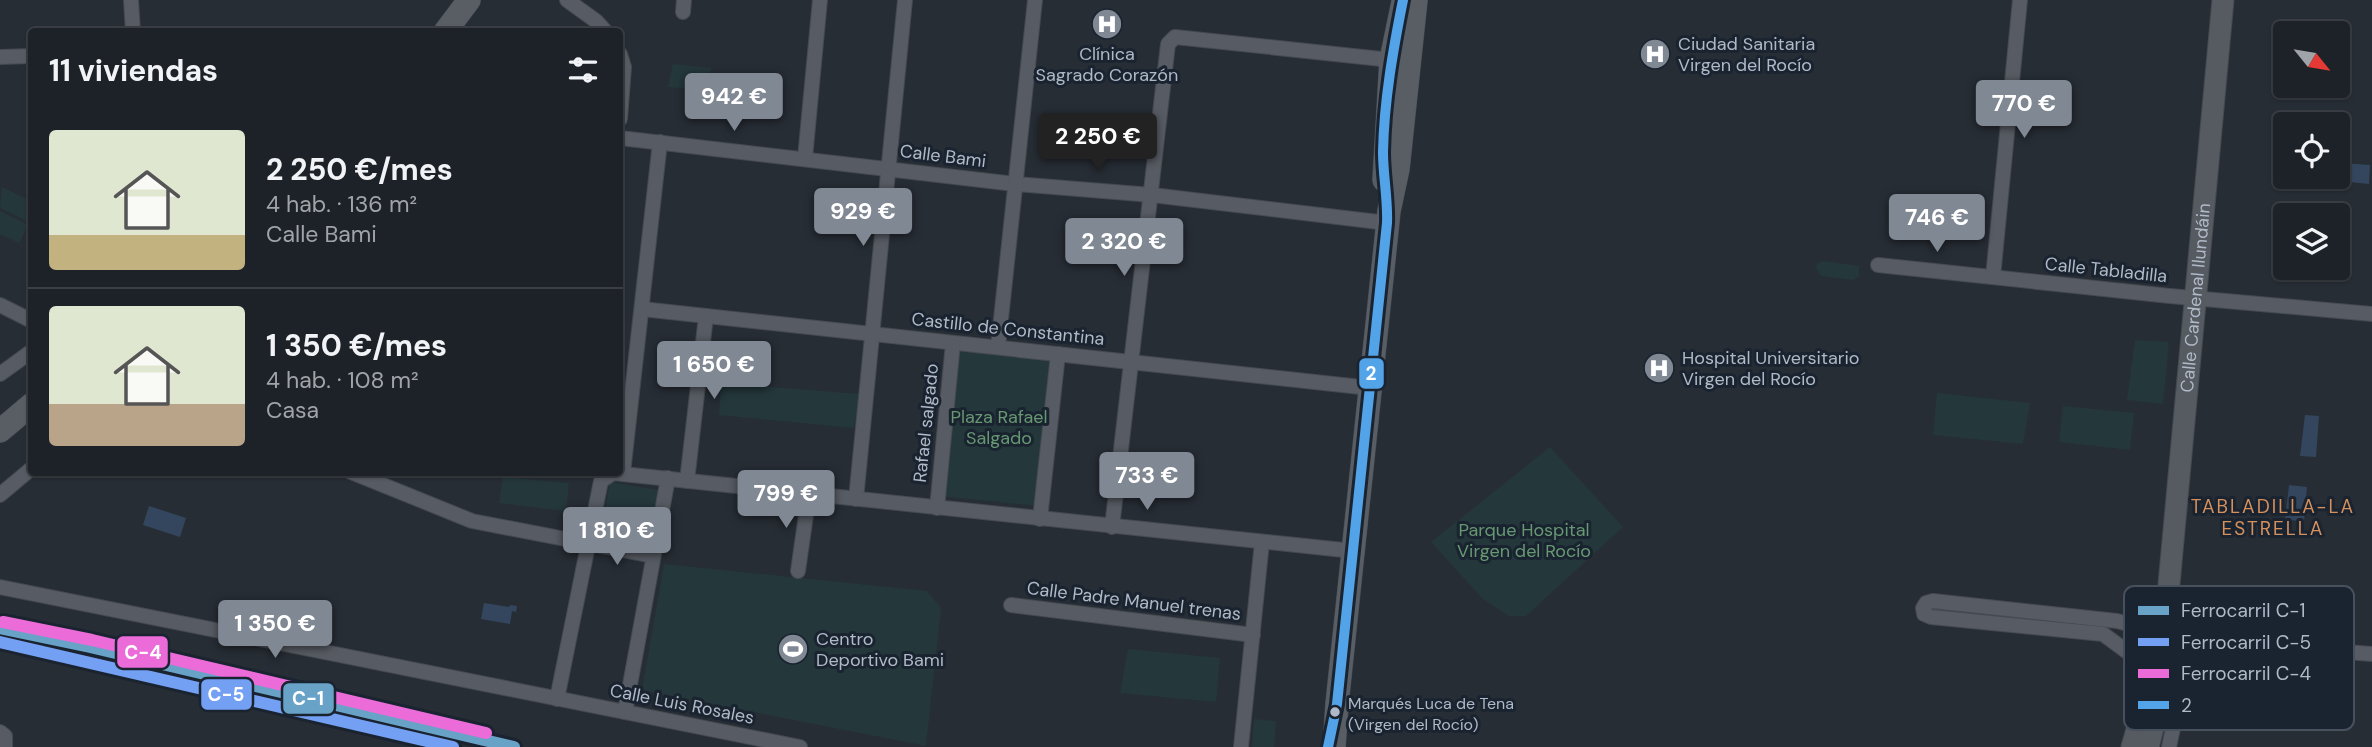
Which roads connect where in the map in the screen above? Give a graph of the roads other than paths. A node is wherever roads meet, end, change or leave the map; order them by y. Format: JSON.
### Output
{"nodes":[{"id":1,"x":131,"y":0,"type":"edge"},
{"id":2,"x":469,"y":0,"type":"edge"},
{"id":3,"x":566,"y":0,"type":"edge"},
{"id":4,"x":820,"y":0,"type":"edge"},
{"id":5,"x":905,"y":0,"type":"edge"},
{"id":6,"x":1035,"y":0,"type":"edge"},
{"id":7,"x":1404,"y":0,"type":"edge"},
{"id":8,"x":1416,"y":0,"type":"edge"},
{"id":9,"x":2020,"y":0,"type":"edge"},
{"id":10,"x":2223,"y":0,"type":"edge"},
{"id":11,"x":133,"y":28,"type":"edge"},
{"id":12,"x":448,"y":28,"type":"edge"},
{"id":13,"x":602,"y":28,"type":"edge"},
{"id":14,"x":28,"y":56,"type":"edge"},
{"id":15,"x":0,"y":57,"type":"edge"},
{"id":16,"x":1391,"y":60,"type":"junction"},
{"id":17,"x":623,"y":138,"type":"edge"},
{"id":18,"x":660,"y":142,"type":"junction"},
{"id":19,"x":804,"y":158,"type":"junction"},
{"id":20,"x":889,"y":169,"type":"junction"},
{"id":21,"x":1015,"y":184,"type":"junction"},
{"id":22,"x":1152,"y":195,"type":"junction"},
{"id":23,"x":1388,"y":217,"type":"junction"},
{"id":24,"x":1878,"y":265,"type":"dead end"},
{"id":25,"x":1993,"y":277,"type":"junction"},
{"id":26,"x":2195,"y":298,"type":"junction"},
{"id":27,"x":0,"y":306,"type":"edge"},
{"id":28,"x":642,"y":309,"type":"junction"},
{"id":29,"x":2372,"y":314,"type":"edge"},
{"id":30,"x":706,"y":317,"type":"junction"},
{"id":31,"x":28,"y":319,"type":"edge"},
{"id":32,"x":871,"y":333,"type":"junction"},
{"id":33,"x":953,"y":343,"type":"junction"},
{"id":34,"x":998,"y":347,"type":"junction"},
{"id":35,"x":28,"y":354,"type":"edge"},
{"id":36,"x":1058,"y":354,"type":"junction"},
{"id":37,"x":1131,"y":362,"type":"junction"},
{"id":38,"x":0,"y":374,"type":"edge"},
{"id":39,"x":1370,"y":388,"type":"junction"},
{"id":40,"x":28,"y":407,"type":"edge"},
{"id":41,"x":0,"y":431,"type":"edge"},
{"id":42,"x":28,"y":471,"type":"edge"},
{"id":43,"x":623,"y":473,"type":"joint"},
{"id":44,"x":361,"y":476,"type":"edge"},
{"id":45,"x":608,"y":476,"type":"edge"},
{"id":46,"x":668,"y":478,"type":"junction"},
{"id":47,"x":687,"y":481,"type":"junction"},
{"id":48,"x":808,"y":494,"type":"junction"},
{"id":49,"x":0,"y":495,"type":"edge"},
{"id":50,"x":856,"y":499,"type":"junction"},
{"id":51,"x":937,"y":508,"type":"junction"},
{"id":52,"x":1040,"y":519,"type":"junction"},
{"id":53,"x":1112,"y":527,"type":"junction"},
{"id":54,"x":1262,"y":542,"type":"junction"},
{"id":55,"x":587,"y":543,"type":"junction"},
{"id":56,"x":1353,"y":551,"type":"junction"},
{"id":57,"x":653,"y":556,"type":"junction"},
{"id":58,"x":798,"y":571,"type":"dead end"},
{"id":59,"x":2169,"y":586,"type":"edge"},
{"id":60,"x":0,"y":587,"type":"edge"},
{"id":61,"x":1956,"y":604,"type":"junction"},
{"id":62,"x":1011,"y":605,"type":"dead end"},
{"id":63,"x":1955,"y":620,"type":"junction"},
{"id":64,"x":2124,"y":623,"type":"edge"},
{"id":65,"x":1253,"y":635,"type":"junction"},
{"id":66,"x":2124,"y":649,"type":"edge"},
{"id":67,"x":2354,"y":653,"type":"edge"},
{"id":68,"x":2372,"y":654,"type":"edge"},
{"id":69,"x":557,"y":699,"type":"junction"},
{"id":70,"x":1336,"y":704,"type":"junction"},
{"id":71,"x":625,"y":712,"type":"junction"},
{"id":72,"x":2133,"y":730,"type":"edge"},
{"id":73,"x":2137,"y":730,"type":"edge"},
{"id":74,"x":0,"y":732,"type":"edge"},
{"id":75,"x":5,"y":747,"type":"edge"},
{"id":76,"x":800,"y":747,"type":"edge"},
{"id":77,"x":1241,"y":747,"type":"edge"},
{"id":78,"x":1328,"y":747,"type":"edge"},
{"id":79,"x":1334,"y":747,"type":"edge"},
{"id":80,"x":2118,"y":747,"type":"edge"},
{"id":81,"x":2132,"y":747,"type":"edge"}],
"edges":[{"from":1,"to":11,"type":"street"},
{"from":2,"to":12,"type":"main road"},
{"from":3,"to":13,"type":"street"},
{"from":4,"to":19,"type":"street"},
{"from":5,"to":20,"type":"street"},
{"from":6,"to":21,"type":"street"},
{"from":7,"to":16,"type":"main road"},
{"from":8,"to":23,"type":"main road"},
{"from":9,"to":25,"type":"street"},
{"from":10,"to":26,"type":"main road","name":"Calle Cardenal Ilundáin"},
{"from":14,"to":15,"type":"street"},
{"from":16,"to":22,"type":"street"},
{"from":16,"to":23,"type":"main road"},
{"from":17,"to":18,"type":"street","name":"Calle Bami"},
{"from":18,"to":19,"type":"street","name":"Calle Bami"},
{"from":18,"to":28,"type":"street"},
{"from":19,"to":20,"type":"street","name":"Calle Bami"},
{"from":20,"to":21,"type":"street","name":"Calle Bami"},
{"from":20,"to":32,"type":"street"},
{"from":21,"to":22,"type":"street","name":"Calle Bami"},
{"from":21,"to":34,"type":"street"},
{"from":22,"to":23,"type":"street","name":"Calle Bami"},
{"from":22,"to":37,"type":"street"},
{"from":23,"to":39,"type":"main road"},
{"from":24,"to":25,"type":"street","name":"Calle Tabladilla"},
{"from":25,"to":26,"type":"street","name":"Calle Tabladilla"},
{"from":26,"to":29,"type":"street","name":"Calle Tabladilla"},
{"from":26,"to":59,"type":"main road","name":"Calle Cardenal Ilundáin"},
{"from":27,"to":31,"type":"street"},
{"from":28,"to":30,"type":"street","name":"Castillo de Constantina"},
{"from":28,"to":43,"type":"street"},
{"from":30,"to":32,"type":"street","name":"Castillo de Constantina"},
{"from":30,"to":47,"type":"street"},
{"from":32,"to":33,"type":"street","name":"Castillo de Constantina"},
{"from":32,"to":50,"type":"street"},
{"from":33,"to":34,"type":"street","name":"Castillo de Constantina"},
{"from":33,"to":51,"type":"street","name":"Rafael salgado"},
{"from":34,"to":36,"type":"street","name":"Castillo de Constantina"},
{"from":35,"to":38,"type":"street"},
{"from":36,"to":37,"type":"street","name":"Castillo de Constantina"},
{"from":36,"to":52,"type":"street"},
{"from":37,"to":39,"type":"street","name":"Castillo de Constantina"},
{"from":37,"to":53,"type":"street"},
{"from":39,"to":56,"type":"main road"},
{"from":40,"to":41,"type":"main road"},
{"from":42,"to":49,"type":"street"},
{"from":43,"to":46,"type":"street"},
{"from":44,"to":55,"type":"street"},
{"from":45,"to":55,"type":"street"},
{"from":46,"to":47,"type":"street"},
{"from":46,"to":57,"type":"street"},
{"from":47,"to":48,"type":"street"},
{"from":48,"to":50,"type":"street"},
{"from":48,"to":58,"type":"street"},
{"from":50,"to":51,"type":"street"},
{"from":51,"to":52,"type":"street"},
{"from":52,"to":53,"type":"street"},
{"from":53,"to":54,"type":"street"},
{"from":54,"to":56,"type":"street"},
{"from":54,"to":65,"type":"street","name":"Calle Padre Manuel trenas"},
{"from":55,"to":57,"type":"street"},
{"from":55,"to":69,"type":"street"},
{"from":56,"to":70,"type":"main road"},
{"from":57,"to":71,"type":"street"},
{"from":60,"to":69,"type":"street","name":"Calle Luis Rosales"},
{"from":61,"to":63,"type":"street"},
{"from":61,"to":63,"type":"street"},
{"from":61,"to":64,"type":"street"},
{"from":62,"to":65,"type":"street","name":"Calle Padre Manuel trenas"},
{"from":63,"to":66,"type":"street"},
{"from":65,"to":77,"type":"street","name":"Calle Padre Manuel trenas"},
{"from":67,"to":68,"type":"street"},
{"from":69,"to":71,"type":"street","name":"Calle Luis Rosales"},
{"from":70,"to":78,"type":"main road"},
{"from":70,"to":79,"type":"main road"},
{"from":71,"to":76,"type":"street","name":"Calle Luis Rosales"},
{"from":72,"to":80,"type":"street","name":"Calle Cardenal Ilundáin"},
{"from":73,"to":81,"type":"main road","name":"Calle Cardenal Ilundáin"},
{"from":74,"to":75,"type":"street"}]}
